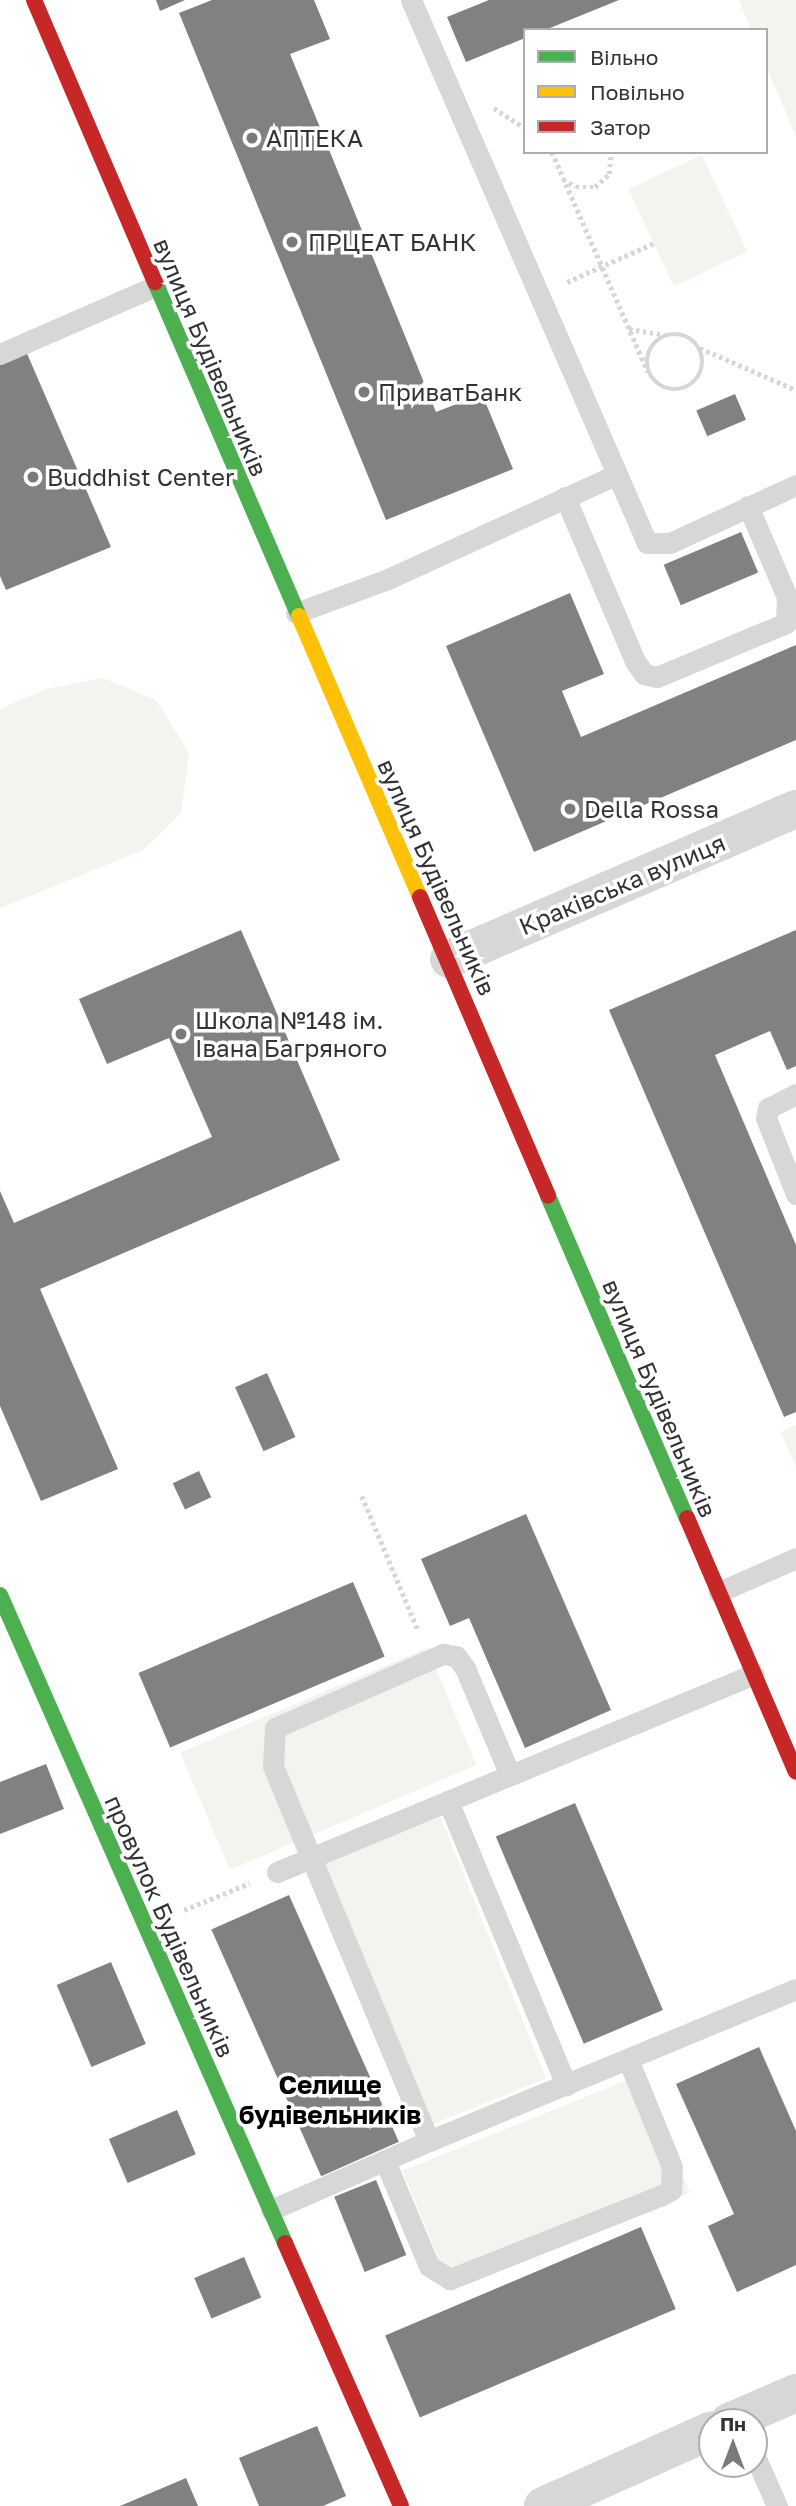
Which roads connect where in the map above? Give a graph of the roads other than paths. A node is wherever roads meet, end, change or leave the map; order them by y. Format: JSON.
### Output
{"nodes":[{"id":1,"x":39,"y":2,"type":"edge"},
{"id":2,"x":419,"y":2,"type":"edge"},
{"id":3,"x":156,"y":286,"type":"junction"},
{"id":4,"x":0,"y":354,"type":"edge"},
{"id":5,"x":615,"y":475,"type":"junction"},
{"id":6,"x":796,"y":485,"type":"edge"},
{"id":7,"x":565,"y":498,"type":"junction"},
{"id":8,"x":748,"y":506,"type":"junction"},
{"id":9,"x":296,"y":613,"type":"junction"},
{"id":10,"x":796,"y":808,"type":"edge"},
{"id":11,"x":449,"y":959,"type":"junction"},
{"id":12,"x":796,"y":1094,"type":"edge"},
{"id":13,"x":796,"y":1194,"type":"edge"},
{"id":14,"x":796,"y":1558,"type":"edge"},
{"id":15,"x":719,"y":1592,"type":"junction"},
{"id":16,"x":0,"y":1595,"type":"edge"},
{"id":17,"x":754,"y":1674,"type":"junction"},
{"id":18,"x":796,"y":1772,"type":"edge"},
{"id":19,"x":510,"y":1775,"type":"junction"},
{"id":20,"x":448,"y":1801,"type":"junction"},
{"id":21,"x":311,"y":1858,"type":"junction"},
{"id":22,"x":277,"y":1872,"type":"road end"},
{"id":23,"x":796,"y":1989,"type":"edge"},
{"id":24,"x":628,"y":2059,"type":"junction"},
{"id":25,"x":566,"y":2085,"type":"junction"},
{"id":26,"x":429,"y":2141,"type":"junction"},
{"id":27,"x":385,"y":2161,"type":"junction"},
{"id":28,"x":271,"y":2210,"type":"junction"},
{"id":29,"x":796,"y":2393,"type":"edge"},
{"id":30,"x":763,"y":2408,"type":"edge"},
{"id":31,"x":698,"y":2437,"type":"edge"},
{"id":32,"x":765,"y":2478,"type":"edge"},
{"id":33,"x":401,"y":2506,"type":"edge"},
{"id":34,"x":543,"y":2506,"type":"edge"},
{"id":35,"x":777,"y":2506,"type":"edge"}],
"edges":[{"from":1,"to":3,"type":"main road","name":"вулиця Будівельників"},
{"from":2,"to":5,"type":"lane"},
{"from":3,"to":4,"type":"lane"},
{"from":3,"to":9,"type":"main road","name":"вулиця Будівельників"},
{"from":5,"to":7,"type":"lane"},
{"from":5,"to":8,"type":"lane"},
{"from":6,"to":8,"type":"lane"},
{"from":7,"to":8,"type":"lane"},
{"from":7,"to":9,"type":"lane"},
{"from":9,"to":11,"type":"main road","name":"вулиця Будівельників"},
{"from":10,"to":11,"type":"street","name":"Краківська вулиця"},
{"from":11,"to":15,"type":"main road","name":"вулиця Будівельників"},
{"from":12,"to":13,"type":"lane"},
{"from":14,"to":15,"type":"lane"},
{"from":15,"to":17,"type":"main road","name":"вулиця Будівельників"},
{"from":16,"to":28,"type":"main road","name":"провулок Будівельників"},
{"from":17,"to":18,"type":"main road","name":"вулиця Будівельників"},
{"from":17,"to":19,"type":"lane"},
{"from":19,"to":20,"type":"lane"},
{"from":19,"to":21,"type":"lane"},
{"from":20,"to":21,"type":"lane"},
{"from":20,"to":25,"type":"lane"},
{"from":21,"to":22,"type":"lane"},
{"from":21,"to":26,"type":"lane"},
{"from":23,"to":24,"type":"lane"},
{"from":24,"to":25,"type":"lane"},
{"from":24,"to":27,"type":"lane"},
{"from":25,"to":26,"type":"lane"},
{"from":26,"to":27,"type":"lane"},
{"from":27,"to":28,"type":"lane"},
{"from":28,"to":33,"type":"main road","name":"провулок Будівельників"},
{"from":29,"to":30,"type":"street"},
{"from":31,"to":34,"type":"street"},
{"from":32,"to":35,"type":"lane"}]}
